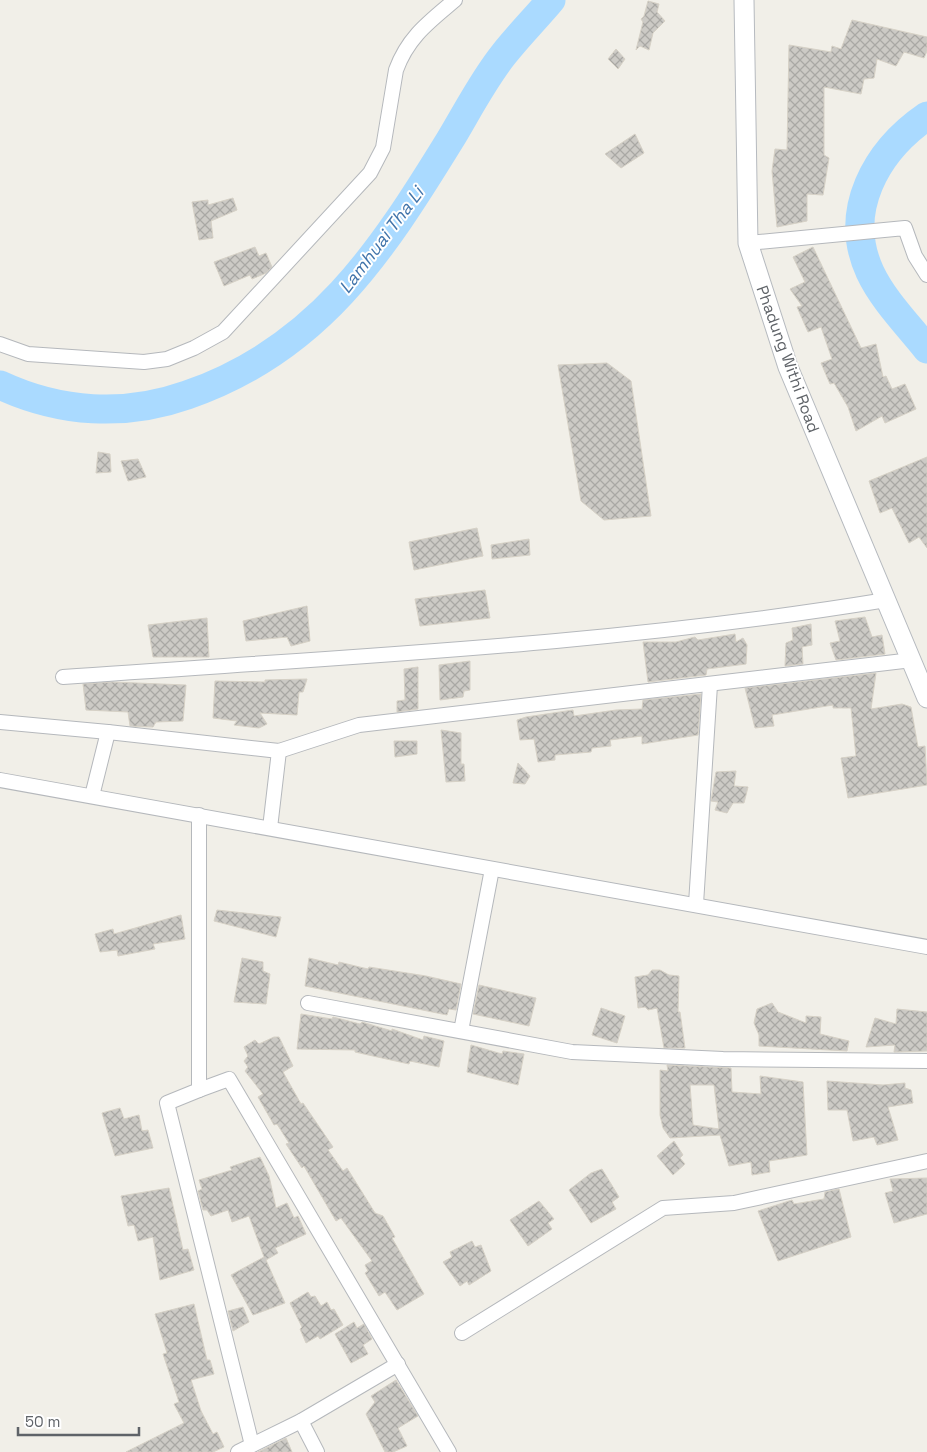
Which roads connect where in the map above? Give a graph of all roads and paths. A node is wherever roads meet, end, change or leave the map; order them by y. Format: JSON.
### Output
{"nodes":[{"id":1,"x":456,"y":0,"type":"edge"},
{"id":2,"x":744,"y":0,"type":"edge"},
{"id":3,"x":748,"y":244,"type":"junction"},
{"id":4,"x":927,"y":275,"type":"edge"},
{"id":5,"x":0,"y":344,"type":"edge"},
{"id":6,"x":886,"y":600,"type":"junction"},
{"id":7,"x":912,"y":660,"type":"junction"},
{"id":8,"x":63,"y":677,"type":"dead end"},
{"id":9,"x":710,"y":685,"type":"junction"},
{"id":10,"x":927,"y":698,"type":"edge"},
{"id":11,"x":0,"y":722,"type":"edge"},
{"id":12,"x":108,"y":732,"type":"junction"},
{"id":13,"x":279,"y":751,"type":"junction"},
{"id":14,"x":0,"y":780,"type":"edge"},
{"id":15,"x":92,"y":796,"type":"junction"},
{"id":16,"x":199,"y":815,"type":"junction"},
{"id":17,"x":270,"y":828,"type":"junction"},
{"id":18,"x":492,"y":869,"type":"junction"},
{"id":19,"x":696,"y":904,"type":"junction"},
{"id":20,"x":927,"y":946,"type":"edge"},
{"id":21,"x":308,"y":1003,"type":"dead end"},
{"id":22,"x":461,"y":1031,"type":"junction"},
{"id":23,"x":927,"y":1062,"type":"edge"},
{"id":24,"x":199,"y":1090,"type":"junction"},
{"id":25,"x":927,"y":1161,"type":"edge"},
{"id":26,"x":462,"y":1333,"type":"dead end"},
{"id":27,"x":398,"y":1364,"type":"junction"},
{"id":28,"x":300,"y":1421,"type":"junction"},
{"id":29,"x":252,"y":1445,"type":"junction"},
{"id":30,"x":238,"y":1452,"type":"edge"},
{"id":31,"x":317,"y":1452,"type":"edge"},
{"id":32,"x":449,"y":1452,"type":"edge"}],
"edges":[{"from":1,"to":5,"type":"street"},
{"from":2,"to":3,"type":"main road","name":"Phadung Withi Road"},
{"from":3,"to":4,"type":"street"},
{"from":3,"to":6,"type":"main road","name":"Phadung Withi Road"},
{"from":6,"to":7,"type":"main road","name":"Phadung Withi Road"},
{"from":6,"to":8,"type":"street"},
{"from":7,"to":9,"type":"street"},
{"from":7,"to":10,"type":"main road","name":"Phadung Withi Road"},
{"from":9,"to":13,"type":"street"},
{"from":9,"to":19,"type":"street"},
{"from":11,"to":12,"type":"street"},
{"from":12,"to":13,"type":"street"},
{"from":12,"to":15,"type":"street"},
{"from":13,"to":17,"type":"street"},
{"from":14,"to":15,"type":"street"},
{"from":15,"to":16,"type":"street"},
{"from":16,"to":17,"type":"street"},
{"from":16,"to":24,"type":"street"},
{"from":17,"to":18,"type":"street"},
{"from":18,"to":19,"type":"street"},
{"from":18,"to":22,"type":"street"},
{"from":19,"to":20,"type":"street"},
{"from":21,"to":22,"type":"street"},
{"from":22,"to":23,"type":"street"},
{"from":24,"to":27,"type":"street"},
{"from":24,"to":29,"type":"street"},
{"from":25,"to":26,"type":"street"},
{"from":27,"to":28,"type":"street"},
{"from":27,"to":32,"type":"street"},
{"from":28,"to":29,"type":"street"},
{"from":28,"to":31,"type":"street"},
{"from":29,"to":30,"type":"street"}]}
